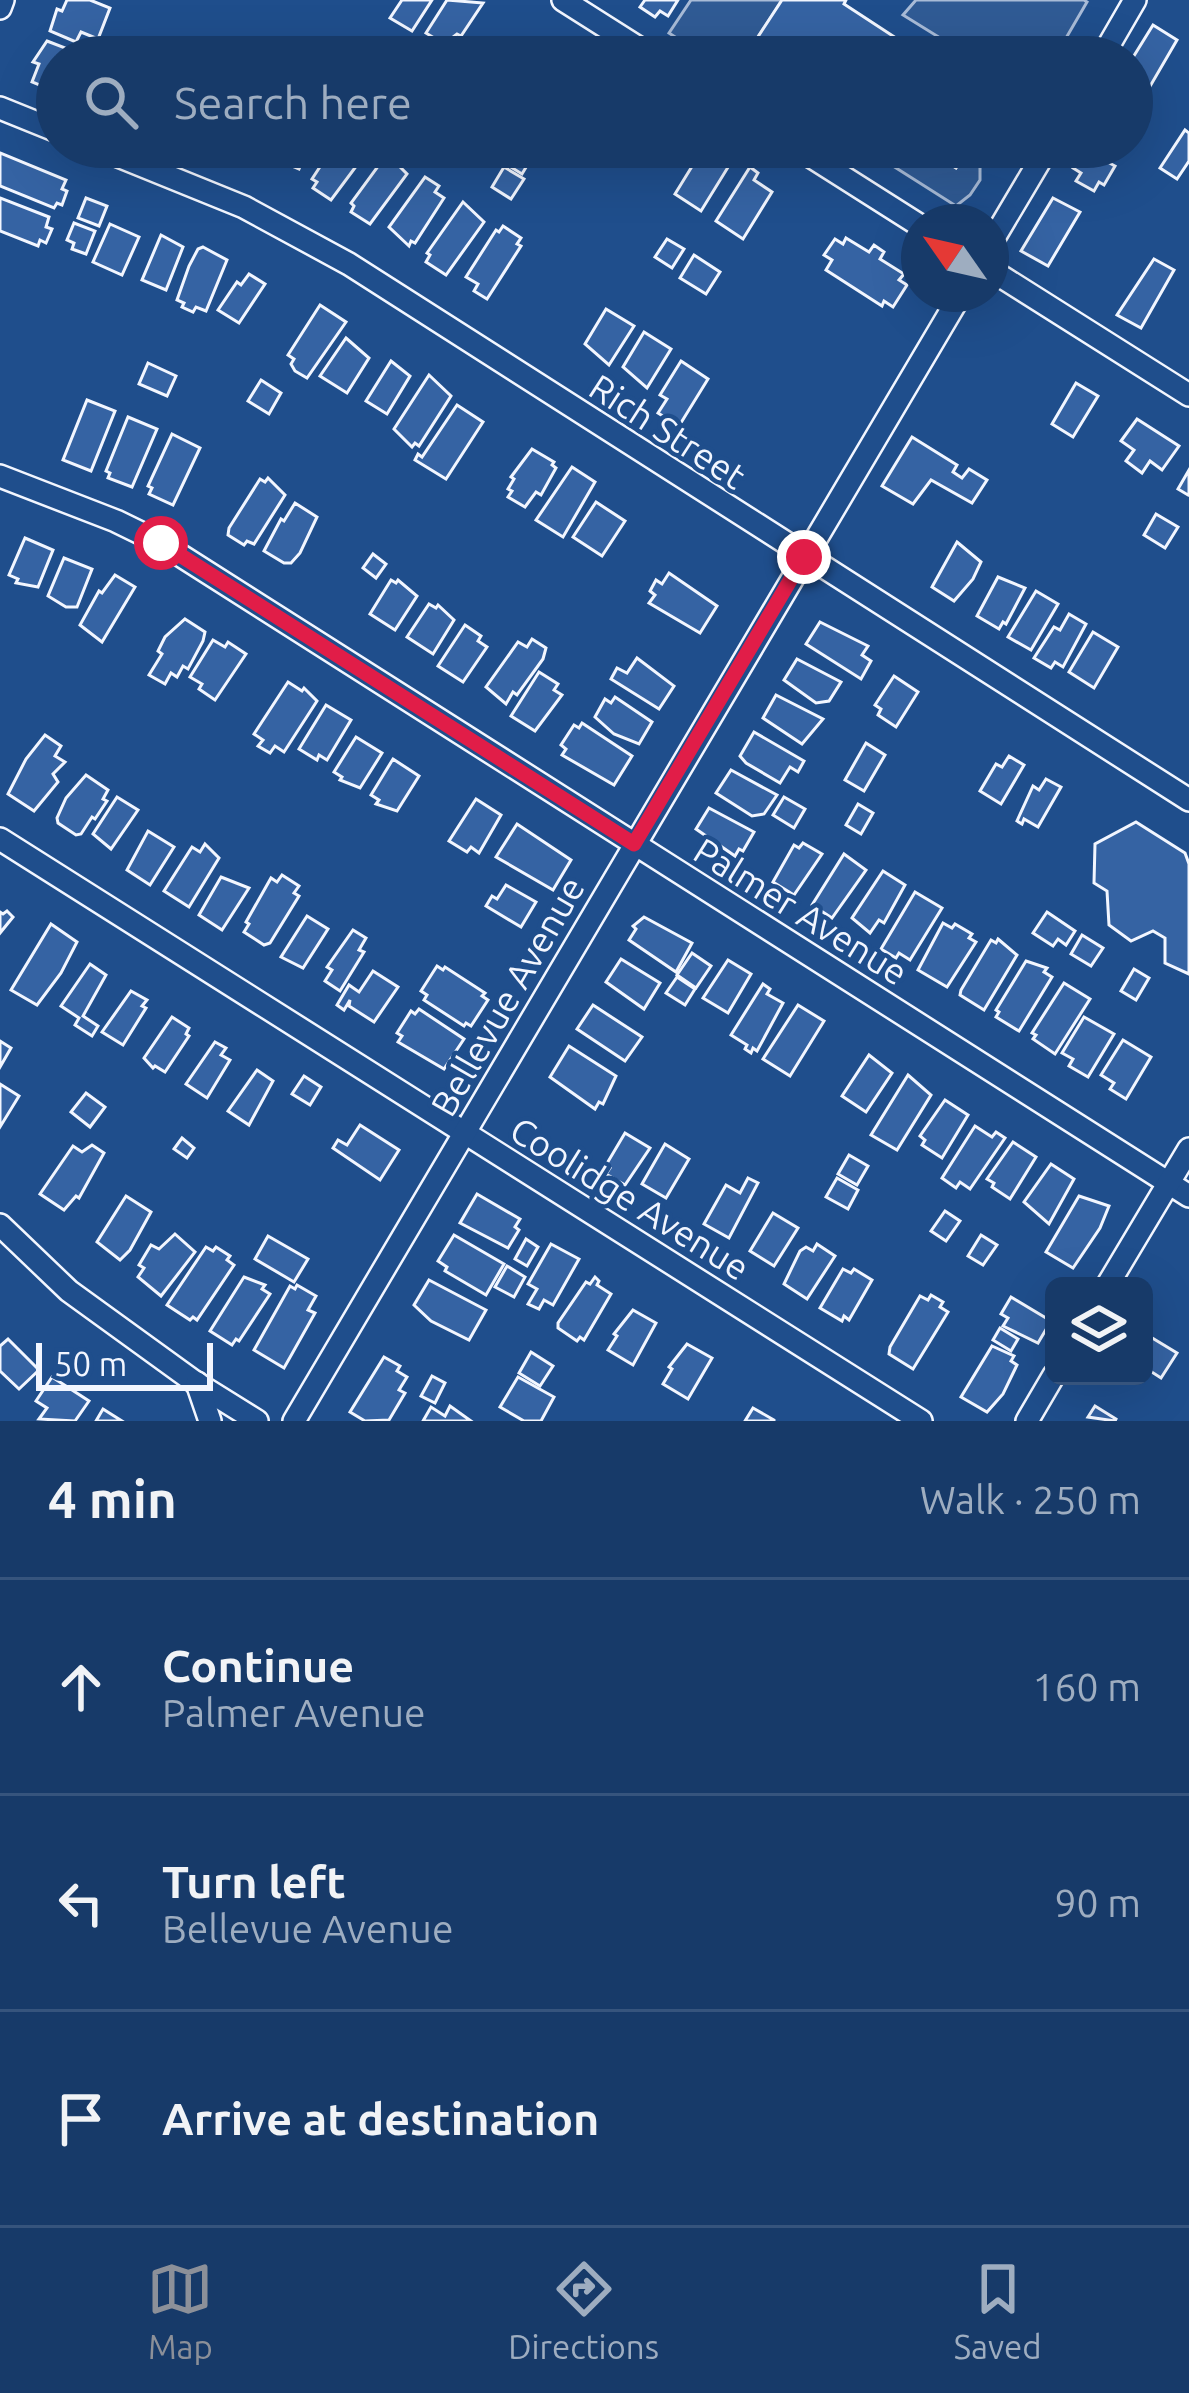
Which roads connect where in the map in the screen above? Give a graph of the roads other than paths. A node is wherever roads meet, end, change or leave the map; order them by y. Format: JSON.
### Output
{"nodes":[{"id":1,"x":563,"y":0,"type":"edge"},
{"id":2,"x":1136,"y":0,"type":"edge"},
{"id":3,"x":620,"y":36,"type":"edge"},
{"id":4,"x":1115,"y":36,"type":"edge"},
{"id":5,"x":0,"y":108,"type":"edge"},
{"id":6,"x":36,"y":123,"type":"edge"},
{"id":7,"x":148,"y":168,"type":"edge"},
{"id":8,"x":829,"y":168,"type":"edge"},
{"id":9,"x":1036,"y":168,"type":"edge"},
{"id":10,"x":1009,"y":213,"type":"edge"},
{"id":11,"x":901,"y":214,"type":"edge"},
{"id":12,"x":1009,"y":282,"type":"edge"},
{"id":13,"x":950,"y":312,"type":"edge"},
{"id":14,"x":1189,"y":395,"type":"edge"},
{"id":15,"x":0,"y":476,"type":"edge"},
{"id":16,"x":804,"y":557,"type":"junction"},
{"id":17,"x":1189,"y":800,"type":"edge"},
{"id":18,"x":0,"y":839,"type":"edge"},
{"id":19,"x":634,"y":844,"type":"junction"},
{"id":20,"x":465,"y":1132,"type":"junction"},
{"id":21,"x":1189,"y":1149,"type":"edge"},
{"id":22,"x":1168,"y":1183,"type":"junction"},
{"id":23,"x":1189,"y":1196,"type":"edge"},
{"id":24,"x":0,"y":1225,"type":"edge"},
{"id":25,"x":1112,"y":1277,"type":"edge"},
{"id":26,"x":196,"y":1383,"type":"junction"},
{"id":27,"x":1048,"y":1385,"type":"edge"},
{"id":28,"x":211,"y":1421,"type":"edge"},
{"id":29,"x":257,"y":1421,"type":"edge"},
{"id":30,"x":293,"y":1421,"type":"edge"},
{"id":31,"x":921,"y":1421,"type":"edge"},
{"id":32,"x":1027,"y":1421,"type":"edge"}],
"edges":[{"from":1,"to":3,"type":"street"},
{"from":2,"to":4,"type":"street"},
{"from":5,"to":6,"type":"street"},
{"from":7,"to":16,"type":"street","name":"Rich Street"},
{"from":8,"to":11,"type":"street"},
{"from":9,"to":10,"type":"street"},
{"from":12,"to":14,"type":"street"},
{"from":13,"to":16,"type":"street","name":"Bellevue Avenue"},
{"from":15,"to":19,"type":"street","name":"Palmer Avenue"},
{"from":16,"to":17,"type":"street","name":"Rich Street"},
{"from":16,"to":19,"type":"street","name":"Bellevue Avenue"},
{"from":18,"to":20,"type":"street","name":"Coolidge Avenue"},
{"from":19,"to":20,"type":"street","name":"Bellevue Avenue"},
{"from":19,"to":22,"type":"street","name":"Palmer Avenue"},
{"from":20,"to":30,"type":"street","name":"Bellevue Avenue"},
{"from":20,"to":31,"type":"street","name":"Coolidge Avenue"},
{"from":21,"to":22,"type":"street"},
{"from":22,"to":23,"type":"street","name":"Palmer Avenue"},
{"from":22,"to":25,"type":"street"},
{"from":24,"to":26,"type":"street"},
{"from":26,"to":28,"type":"street"},
{"from":26,"to":29,"type":"street"},
{"from":27,"to":32,"type":"street"}]}
